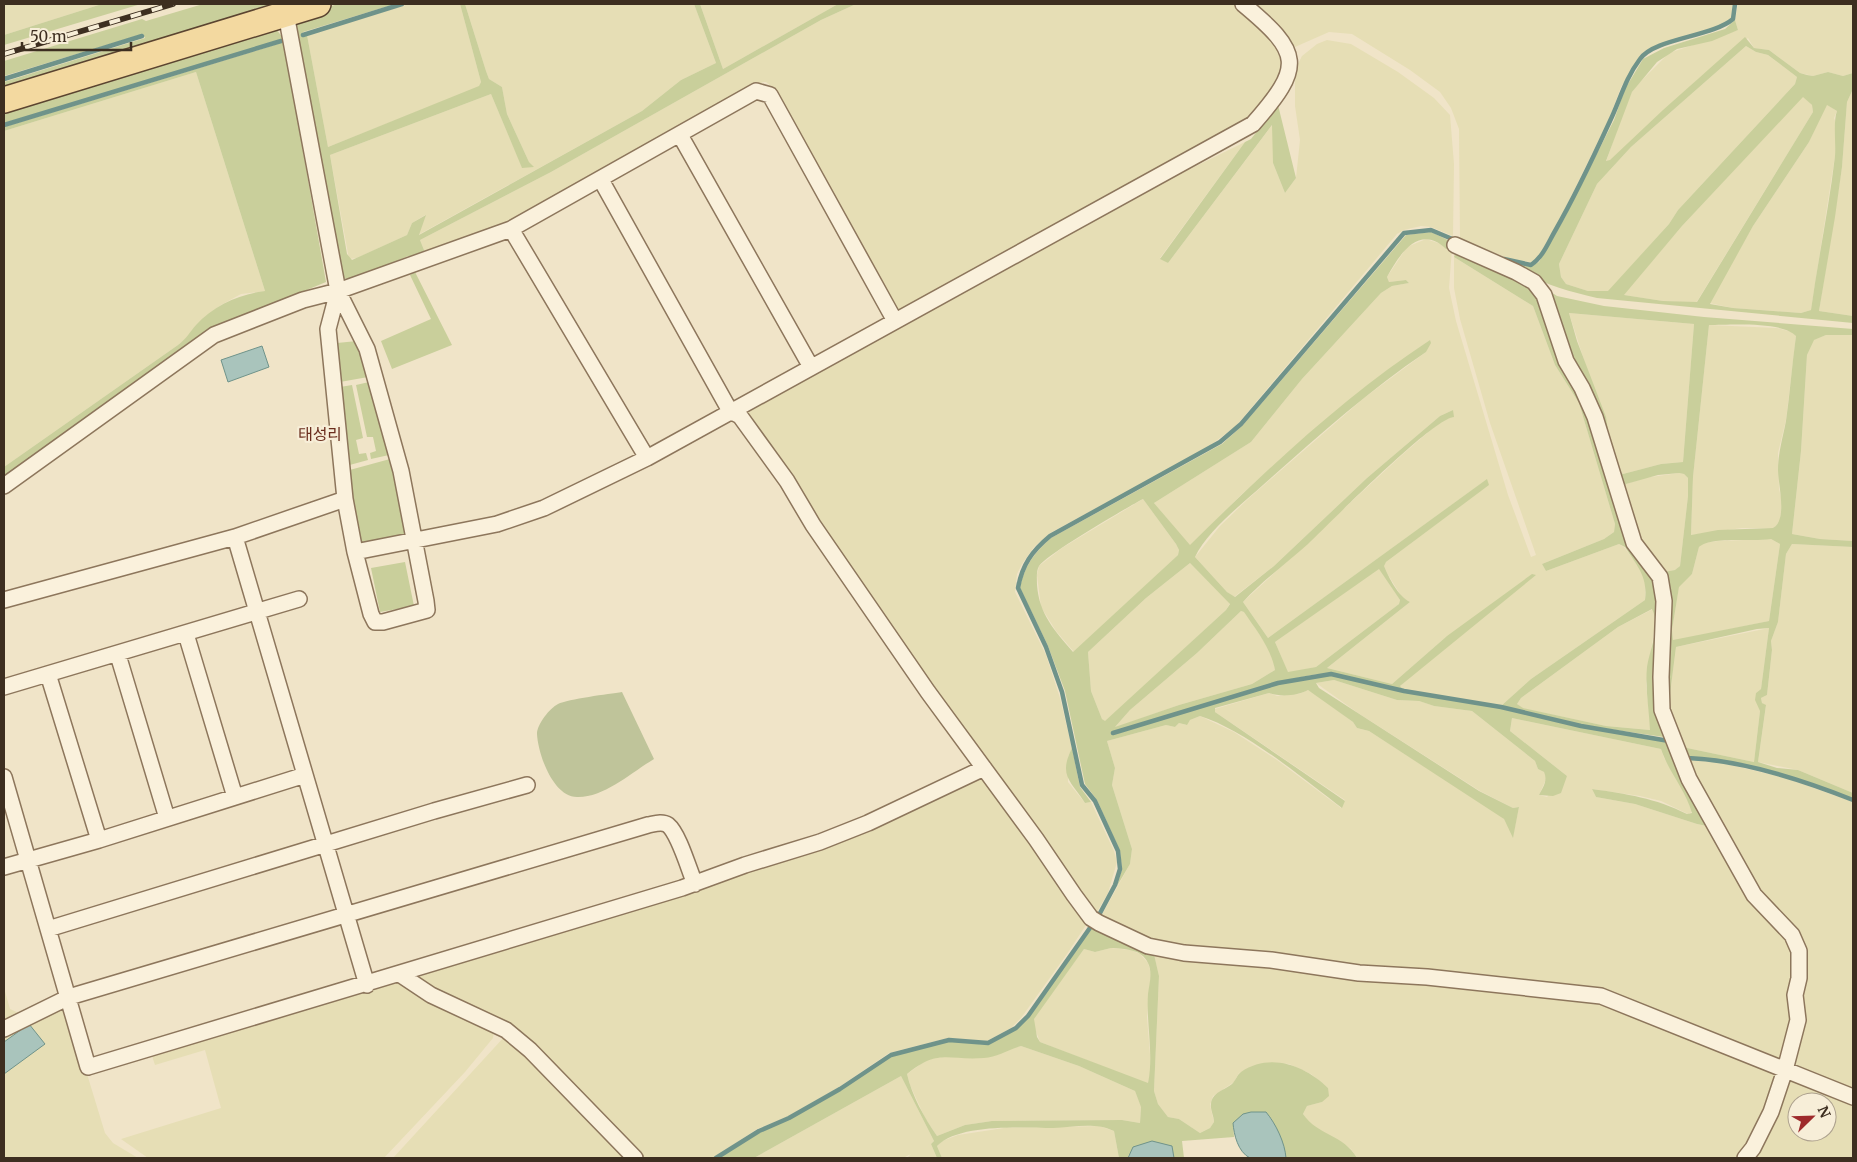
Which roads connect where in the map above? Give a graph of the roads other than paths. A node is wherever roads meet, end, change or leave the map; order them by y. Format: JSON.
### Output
{"nodes":[{"id":1,"x":318,"y":4,"type":"edge"},
{"id":2,"x":1243,"y":4,"type":"edge"},
{"id":3,"x":286,"y":14,"type":"junction"},
{"id":4,"x":4,"y":100,"type":"edge"},
{"id":5,"x":680,"y":135,"type":"junction"},
{"id":6,"x":601,"y":180,"type":"junction"},
{"id":7,"x":511,"y":229,"type":"junction"},
{"id":8,"x":1455,"y":245,"type":"dead end"},
{"id":9,"x":338,"y":291,"type":"junction"},
{"id":10,"x":895,"y":322,"type":"junction"},
{"id":11,"x":811,"y":367,"type":"junction"},
{"id":12,"x":730,"y":411,"type":"junction"},
{"id":13,"x":647,"y":458,"type":"junction"},
{"id":14,"x":4,"y":486,"type":"edge"},
{"id":15,"x":344,"y":499,"type":"junction"},
{"id":16,"x":235,"y":536,"type":"junction"},
{"id":17,"x":415,"y":541,"type":"junction"},
{"id":18,"x":355,"y":552,"type":"junction"},
{"id":19,"x":299,"y":599,"type":"dead end"},
{"id":20,"x":4,"y":600,"type":"edge"},
{"id":21,"x":258,"y":612,"type":"junction"},
{"id":22,"x":186,"y":634,"type":"junction"},
{"id":23,"x":118,"y":655,"type":"junction"},
{"id":24,"x":48,"y":674,"type":"junction"},
{"id":25,"x":4,"y":687,"type":"edge"},
{"id":26,"x":984,"y":768,"type":"junction"},
{"id":27,"x":305,"y":775,"type":"junction"},
{"id":28,"x":4,"y":777,"type":"edge"},
{"id":29,"x":527,"y":785,"type":"dead end"},
{"id":30,"x":235,"y":797,"type":"junction"},
{"id":31,"x":167,"y":818,"type":"junction"},
{"id":32,"x":99,"y":840,"type":"junction"},
{"id":33,"x":326,"y":845,"type":"junction"},
{"id":34,"x":28,"y":860,"type":"junction"},
{"id":35,"x":4,"y":867,"type":"edge"},
{"id":36,"x":695,"y":884,"type":"junction"},
{"id":37,"x":346,"y":915,"type":"junction"},
{"id":38,"x":48,"y":929,"type":"junction"},
{"id":39,"x":401,"y":975,"type":"junction"},
{"id":40,"x":367,"y":985,"type":"junction"},
{"id":41,"x":68,"y":997,"type":"junction"},
{"id":42,"x":4,"y":1030,"type":"edge"},
{"id":43,"x":1785,"y":1070,"type":"junction"},
{"id":44,"x":1853,"y":1097,"type":"edge"},
{"id":45,"x":635,"y":1158,"type":"edge"},
{"id":46,"x":1745,"y":1158,"type":"edge"}],
"edges":[{"from":1,"to":3,"type":"main road"},
{"from":2,"to":10,"type":"street"},
{"from":3,"to":4,"type":"main road"},
{"from":3,"to":9,"type":"street"},
{"from":5,"to":6,"type":"street"},
{"from":5,"to":10,"type":"street"},
{"from":5,"to":11,"type":"street"},
{"from":6,"to":7,"type":"street"},
{"from":6,"to":12,"type":"street"},
{"from":7,"to":9,"type":"street"},
{"from":7,"to":13,"type":"street"},
{"from":8,"to":43,"type":"street"},
{"from":9,"to":14,"type":"street"},
{"from":9,"to":15,"type":"street"},
{"from":9,"to":17,"type":"street"},
{"from":10,"to":11,"type":"street"},
{"from":11,"to":12,"type":"street"},
{"from":12,"to":13,"type":"street"},
{"from":12,"to":26,"type":"street"},
{"from":13,"to":17,"type":"street"},
{"from":15,"to":16,"type":"street"},
{"from":15,"to":18,"type":"street"},
{"from":16,"to":20,"type":"street"},
{"from":16,"to":21,"type":"street"},
{"from":17,"to":18,"type":"street"},
{"from":17,"to":18,"type":"street"},
{"from":19,"to":21,"type":"street"},
{"from":21,"to":22,"type":"street"},
{"from":21,"to":27,"type":"street"},
{"from":22,"to":23,"type":"street"},
{"from":22,"to":30,"type":"street"},
{"from":23,"to":24,"type":"street"},
{"from":23,"to":31,"type":"street"},
{"from":24,"to":25,"type":"street"},
{"from":24,"to":32,"type":"street"},
{"from":26,"to":36,"type":"street"},
{"from":26,"to":43,"type":"street"},
{"from":27,"to":30,"type":"street"},
{"from":27,"to":33,"type":"street"},
{"from":28,"to":34,"type":"street"},
{"from":29,"to":33,"type":"street"},
{"from":30,"to":31,"type":"street"},
{"from":31,"to":32,"type":"street"},
{"from":32,"to":34,"type":"street"},
{"from":33,"to":37,"type":"street"},
{"from":33,"to":38,"type":"street"},
{"from":34,"to":35,"type":"street"},
{"from":34,"to":38,"type":"street"},
{"from":36,"to":37,"type":"street"},
{"from":36,"to":39,"type":"street"},
{"from":37,"to":40,"type":"street"},
{"from":37,"to":41,"type":"street"},
{"from":38,"to":41,"type":"street"},
{"from":39,"to":40,"type":"street"},
{"from":39,"to":45,"type":"street"},
{"from":40,"to":41,"type":"street"},
{"from":41,"to":42,"type":"street"},
{"from":43,"to":44,"type":"street"},
{"from":43,"to":46,"type":"street"}]}
